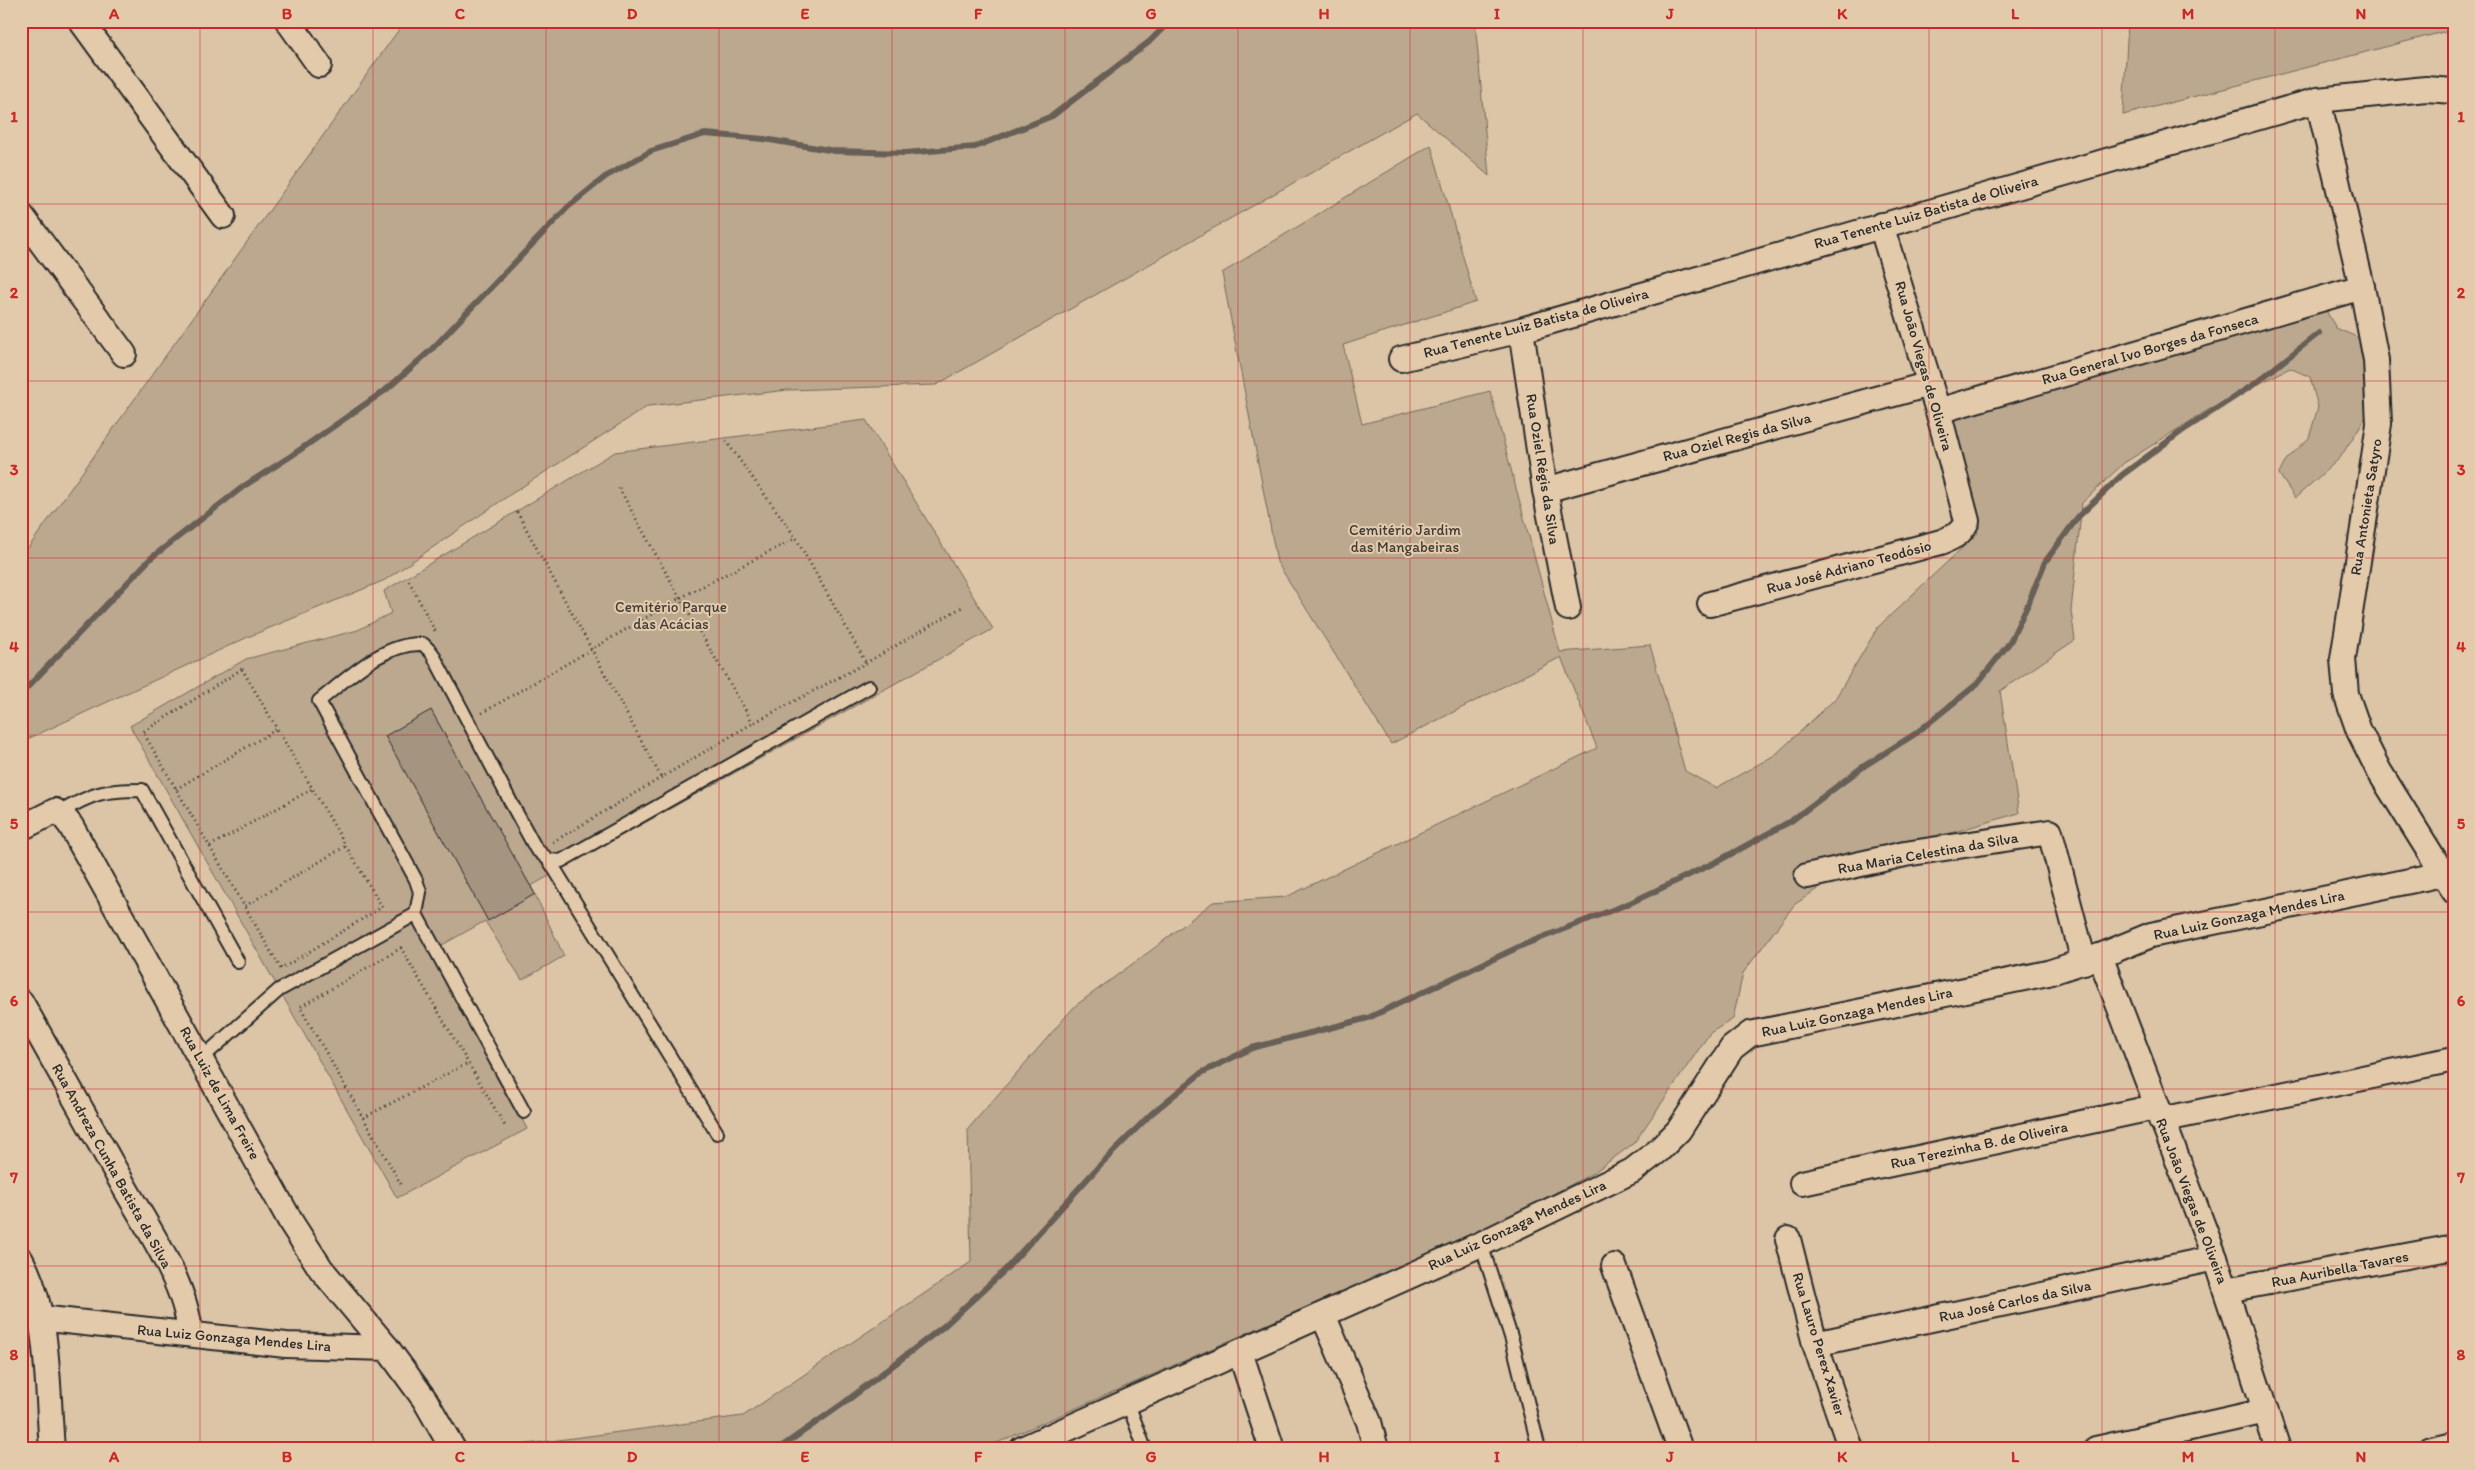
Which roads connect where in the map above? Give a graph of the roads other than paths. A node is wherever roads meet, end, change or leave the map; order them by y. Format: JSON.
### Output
{"nodes":[{"id":1,"x":81,"y":21,"type":"edge"},
{"id":2,"x":288,"y":21,"type":"edge"},
{"id":3,"x":319,"y":65,"type":"dead end"},
{"id":4,"x":2454,"y":90,"type":"edge"},
{"id":5,"x":2318,"y":100,"type":"junction"},
{"id":6,"x":21,"y":215,"type":"edge"},
{"id":7,"x":223,"y":216,"type":"dead end"},
{"id":8,"x":1881,"y":225,"type":"junction"},
{"id":9,"x":2362,"y":288,"type":"junction"},
{"id":10,"x":1521,"y":330,"type":"junction"},
{"id":11,"x":124,"y":354,"type":"dead end"},
{"id":12,"x":1401,"y":359,"type":"dead end"},
{"id":13,"x":1930,"y":384,"type":"junction"},
{"id":14,"x":1938,"y":411,"type":"junction"},
{"id":15,"x":1545,"y":490,"type":"junction"},
{"id":16,"x":1964,"y":509,"type":"joint"},
{"id":17,"x":1710,"y":604,"type":"dead end"},
{"id":18,"x":1568,"y":608,"type":"dead end"},
{"id":19,"x":869,"y":687,"type":"dead end"},
{"id":20,"x":65,"y":819,"type":"junction"},
{"id":21,"x":21,"y":828,"type":"edge"},
{"id":22,"x":2050,"y":832,"type":"joint"},
{"id":23,"x":549,"y":860,"type":"junction"},
{"id":24,"x":1807,"y":876,"type":"dead end"},
{"id":25,"x":2449,"y":882,"type":"edge"},
{"id":26,"x":416,"y":914,"type":"junction"},
{"id":27,"x":2092,"y":959,"type":"junction"},
{"id":28,"x":238,"y":962,"type":"dead end"},
{"id":29,"x":21,"y":1002,"type":"edge"},
{"id":30,"x":202,"y":1058,"type":"junction"},
{"id":31,"x":2454,"y":1060,"type":"edge"},
{"id":32,"x":524,"y":1112,"type":"dead end"},
{"id":33,"x":2158,"y":1113,"type":"junction"},
{"id":34,"x":717,"y":1133,"type":"dead end"},
{"id":35,"x":1802,"y":1183,"type":"dead end"},
{"id":36,"x":1788,"y":1239,"type":"dead end"},
{"id":37,"x":1481,"y":1244,"type":"junction"},
{"id":38,"x":2454,"y":1247,"type":"edge"},
{"id":39,"x":2215,"y":1258,"type":"junction"},
{"id":40,"x":21,"y":1260,"type":"edge"},
{"id":41,"x":1614,"y":1266,"type":"dead end"},
{"id":42,"x":2226,"y":1290,"type":"junction"},
{"id":43,"x":1323,"y":1315,"type":"junction"},
{"id":44,"x":31,"y":1317,"type":"edge"},
{"id":45,"x":190,"y":1334,"type":"junction"},
{"id":46,"x":1815,"y":1344,"type":"junction"},
{"id":47,"x":387,"y":1348,"type":"junction"},
{"id":48,"x":1240,"y":1352,"type":"junction"},
{"id":49,"x":1127,"y":1401,"type":"junction"},
{"id":50,"x":2266,"y":1411,"type":"junction"},
{"id":51,"x":2454,"y":1444,"type":"edge"},
{"id":52,"x":52,"y":1449,"type":"edge"},
{"id":53,"x":453,"y":1449,"type":"edge"},
{"id":54,"x":1022,"y":1449,"type":"edge"},
{"id":55,"x":1144,"y":1449,"type":"edge"},
{"id":56,"x":1272,"y":1449,"type":"edge"},
{"id":57,"x":1376,"y":1449,"type":"edge"},
{"id":58,"x":1539,"y":1449,"type":"edge"},
{"id":59,"x":1680,"y":1449,"type":"edge"},
{"id":60,"x":1851,"y":1449,"type":"edge"},
{"id":61,"x":2096,"y":1449,"type":"edge"},
{"id":62,"x":2278,"y":1449,"type":"edge"},
{"id":63,"x":2432,"y":1449,"type":"edge"}],
"edges":[{"from":1,"to":7,"type":"street"},
{"from":2,"to":3,"type":"street"},
{"from":4,"to":5,"type":"street","name":"Rua Tenente Luiz Batista de Oliveira"},
{"from":5,"to":8,"type":"street","name":"Rua Tenente Luiz Batista de Oliveira"},
{"from":5,"to":9,"type":"street","name":"Rua Antonieta Satyro"},
{"from":6,"to":11,"type":"street"},
{"from":8,"to":10,"type":"street","name":"Rua Tenente Luiz Batista de Oliveira"},
{"from":8,"to":13,"type":"street","name":"Rua João Viegas de Oliveira"},
{"from":9,"to":14,"type":"street","name":"Rua General Ivo Borges da Fonseca"},
{"from":9,"to":25,"type":"street","name":"Rua Antonieta Satyro"},
{"from":10,"to":12,"type":"street","name":"Rua Tenente Luiz Batista de Oliveira"},
{"from":10,"to":15,"type":"street","name":"Rua Oziel Régis da Silva"},
{"from":13,"to":14,"type":"street","name":"Rua João Viegas de Oliveira"},
{"from":13,"to":15,"type":"street","name":"Rua Oziel Regis da Silva"},
{"from":14,"to":16,"type":"street","name":"Rua João Viegas de Oliveira"},
{"from":15,"to":18,"type":"street","name":"Rua Oziel Régis da Silva"},
{"from":16,"to":17,"type":"street","name":"Rua José Adriano Teodósio"},
{"from":19,"to":23,"type":"lane"},
{"from":20,"to":21,"type":"street"},
{"from":20,"to":28,"type":"lane"},
{"from":20,"to":30,"type":"street","name":"Rua Luiz de Lima Freire"},
{"from":22,"to":24,"type":"street","name":"Rua Maria Celestina da Silva"},
{"from":22,"to":27,"type":"street","name":"Rua João Viegas de Oliveira"},
{"from":23,"to":26,"type":"lane"},
{"from":23,"to":34,"type":"lane"},
{"from":25,"to":27,"type":"street","name":"Rua Luiz Gonzaga Mendes Lira"},
{"from":26,"to":30,"type":"lane"},
{"from":26,"to":32,"type":"lane"},
{"from":27,"to":33,"type":"street","name":"Rua João Viegas de Oliveira"},
{"from":27,"to":37,"type":"street","name":"Rua Luiz Gonzaga Mendes Lira"},
{"from":29,"to":45,"type":"street","name":"Rua Andreza Cunha Batista da Silva"},
{"from":30,"to":47,"type":"street","name":"Rua Luiz de Lima Freire"},
{"from":31,"to":33,"type":"street","name":"Rua Terezinha B. de Oliveira"},
{"from":33,"to":35,"type":"street","name":"Rua Terezinha B. de Oliveira"},
{"from":33,"to":39,"type":"street","name":"Rua João Viegas de Oliveira"},
{"from":36,"to":46,"type":"street","name":"Rua Lauro Perex Xavier"},
{"from":37,"to":43,"type":"street","name":"Rua Luiz Gonzaga Mendes Lira"},
{"from":37,"to":58,"type":"lane"},
{"from":38,"to":42,"type":"street","name":"Rua Auribella Tavares"},
{"from":39,"to":42,"type":"street","name":"Rua João Viegas de Oliveira"},
{"from":39,"to":46,"type":"street","name":"Rua José Carlos da Silva"},
{"from":40,"to":44,"type":"street"},
{"from":41,"to":59,"type":"street"},
{"from":42,"to":50,"type":"street","name":"Rua João Viegas de Oliveira"},
{"from":43,"to":48,"type":"street","name":"Rua Luiz Gonzaga Mendes Lira"},
{"from":43,"to":57,"type":"street"},
{"from":44,"to":45,"type":"street","name":"Rua Luiz Gonzaga Mendes Lira"},
{"from":44,"to":52,"type":"street"},
{"from":45,"to":47,"type":"street","name":"Rua Luiz Gonzaga Mendes Lira"},
{"from":46,"to":60,"type":"street","name":"Rua Lauro Perex Xavier"},
{"from":47,"to":53,"type":"street"},
{"from":48,"to":49,"type":"street","name":"Rua Luiz Gonzaga Mendes Lira"},
{"from":48,"to":56,"type":"street"},
{"from":49,"to":54,"type":"street","name":"Rua Luiz Gonzaga Mendes Lira"},
{"from":49,"to":55,"type":"lane"},
{"from":50,"to":61,"type":"street"},
{"from":50,"to":62,"type":"street","name":"Rua João Viegas de Oliveira"},
{"from":51,"to":63,"type":"street"}]}
